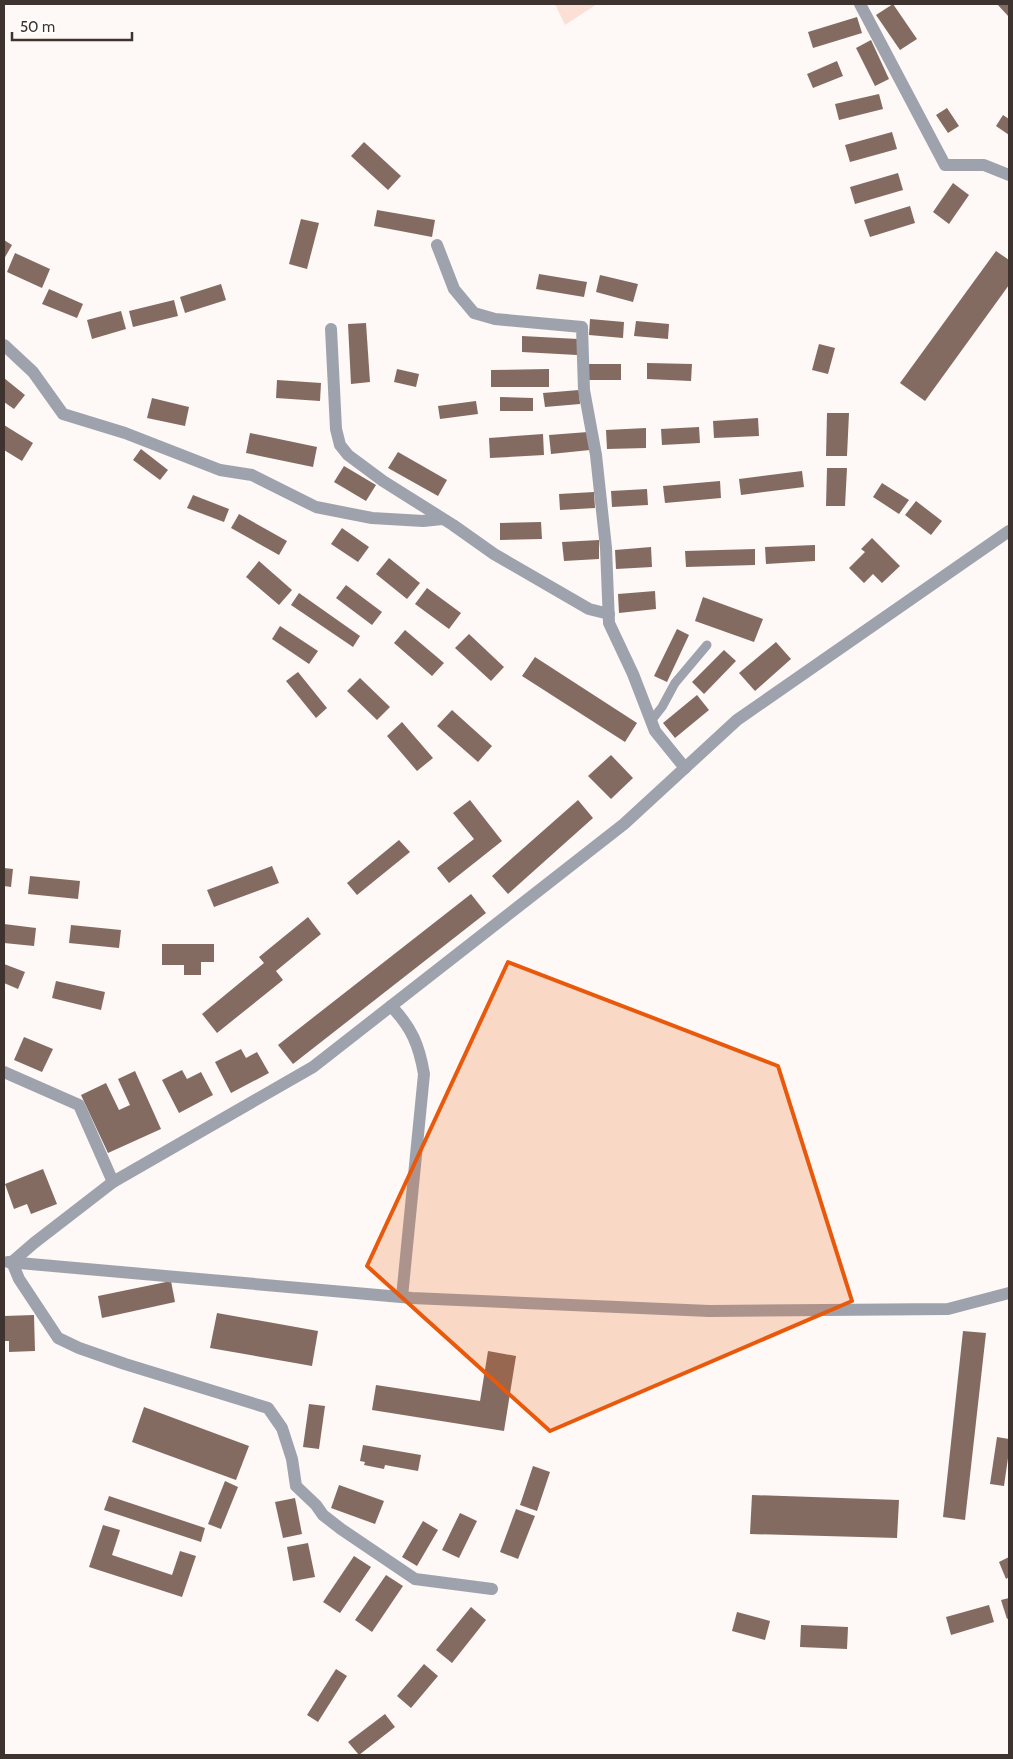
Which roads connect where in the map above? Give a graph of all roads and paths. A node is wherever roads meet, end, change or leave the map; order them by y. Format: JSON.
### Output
{"nodes":[{"id":1,"x":860,"y":4,"type":"edge"},
{"id":2,"x":1009,"y":175,"type":"edge"},
{"id":3,"x":437,"y":245,"type":"dead end"},
{"id":4,"x":331,"y":329,"type":"dead end"},
{"id":5,"x":4,"y":345,"type":"edge"},
{"id":6,"x":442,"y":519,"type":"junction"},
{"id":7,"x":1009,"y":531,"type":"edge"},
{"id":8,"x":609,"y":614,"type":"junction"},
{"id":9,"x":707,"y":645,"type":"dead end"},
{"id":10,"x":651,"y":721,"type":"junction"},
{"id":11,"x":685,"y":768,"type":"junction"},
{"id":12,"x":391,"y":1006,"type":"junction"},
{"id":13,"x":4,"y":1072,"type":"edge"},
{"id":14,"x":113,"y":1182,"type":"junction"},
{"id":15,"x":8,"y":1262,"type":"edge"},
{"id":16,"x":1009,"y":1293,"type":"edge"},
{"id":17,"x":402,"y":1297,"type":"junction"},
{"id":18,"x":492,"y":1589,"type":"dead end"}],
"edges":[{"from":1,"to":2,"type":"street"},
{"from":3,"to":8,"type":"street"},
{"from":4,"to":6,"type":"street"},
{"from":5,"to":6,"type":"street"},
{"from":6,"to":8,"type":"street"},
{"from":7,"to":11,"type":"street"},
{"from":8,"to":10,"type":"street"},
{"from":9,"to":10,"type":"lane"},
{"from":10,"to":11,"type":"street"},
{"from":11,"to":12,"type":"street"},
{"from":12,"to":14,"type":"street"},
{"from":12,"to":17,"type":"street"},
{"from":13,"to":14,"type":"street"},
{"from":14,"to":15,"type":"street"},
{"from":15,"to":17,"type":"street"},
{"from":15,"to":18,"type":"street"},
{"from":16,"to":17,"type":"street"}]}
